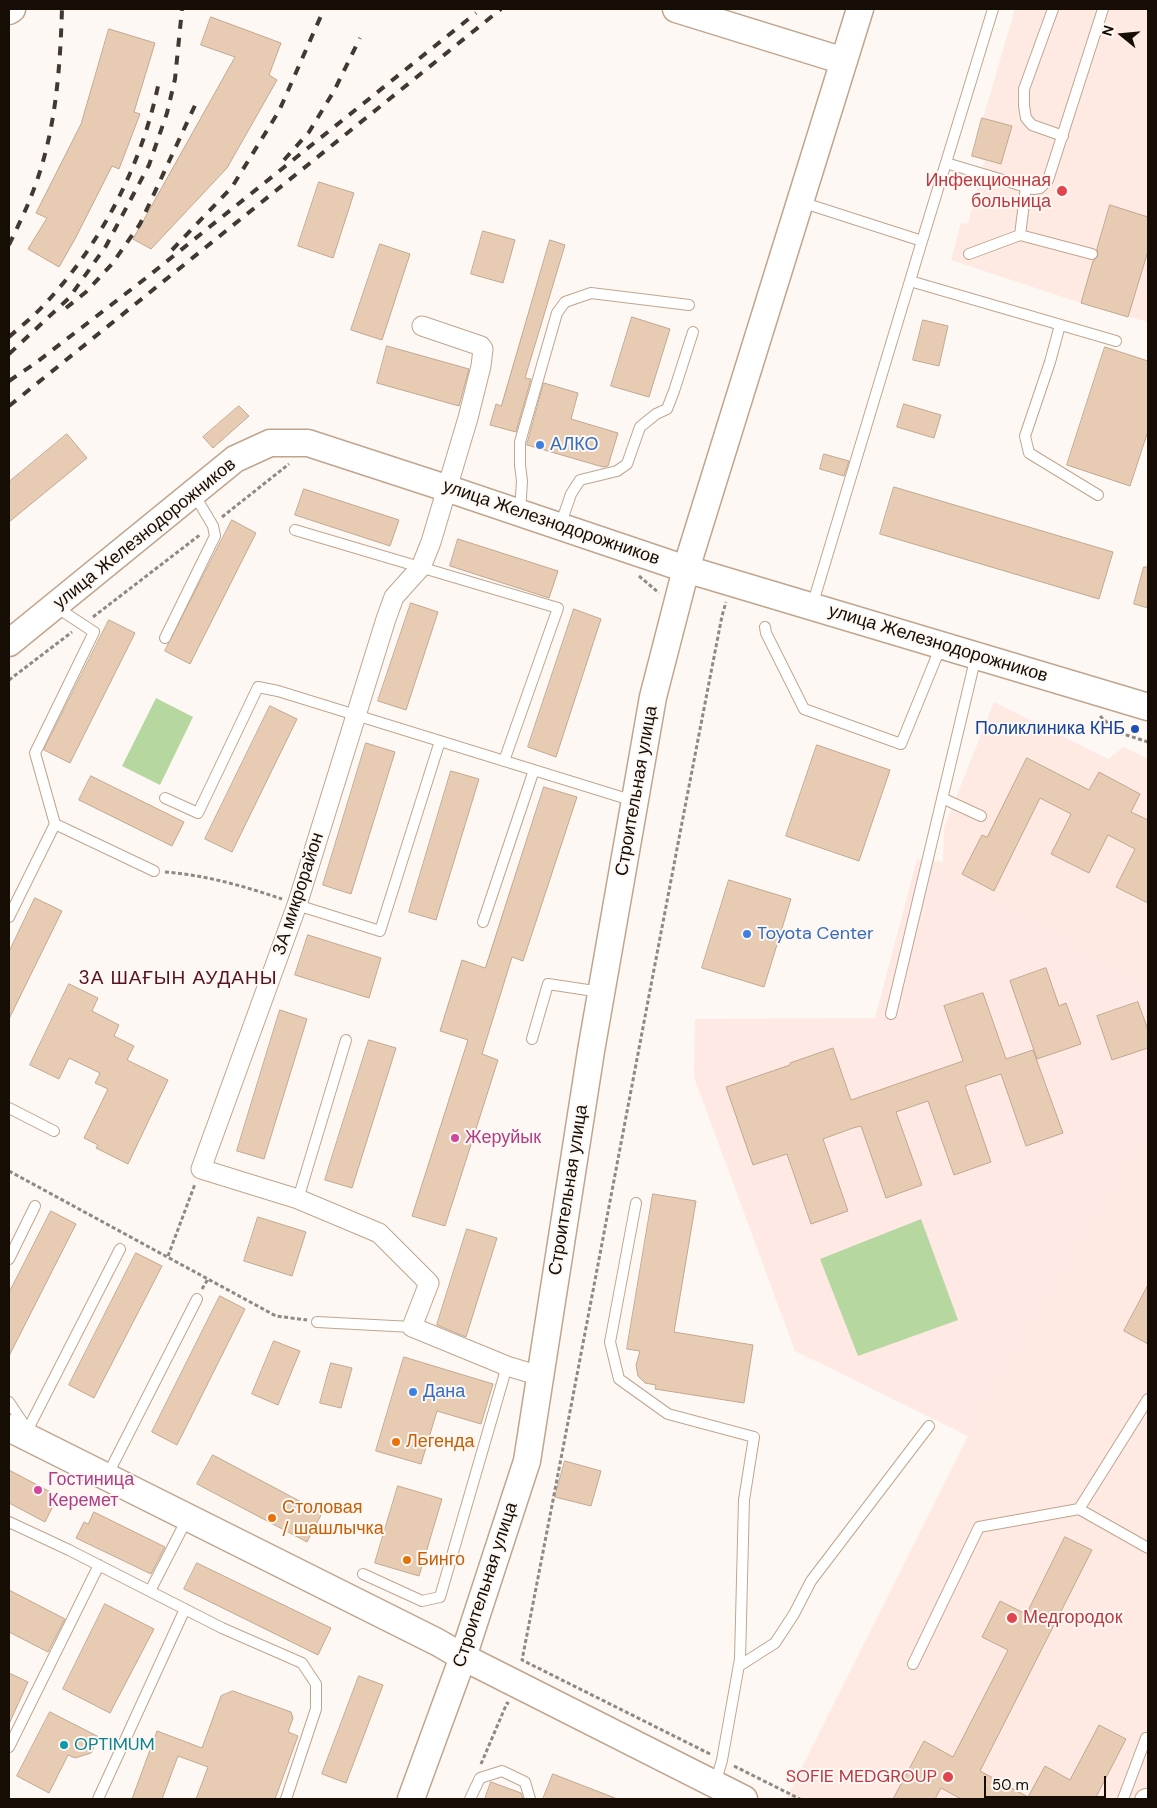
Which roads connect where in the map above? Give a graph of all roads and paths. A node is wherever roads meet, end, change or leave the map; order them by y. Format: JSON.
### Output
{"nodes":[{"id":1,"x":676,"y":9,"type":"edge"},
{"id":2,"x":860,"y":9,"type":"edge"},
{"id":3,"x":993,"y":9,"type":"edge"},
{"id":4,"x":1053,"y":9,"type":"edge"},
{"id":5,"x":1103,"y":9,"type":"edge"},
{"id":6,"x":844,"y":61,"type":"junction"},
{"id":7,"x":1063,"y":136,"type":"junction"},
{"id":8,"x":946,"y":163,"type":"junction"},
{"id":9,"x":1026,"y":187,"type":"junction"},
{"id":10,"x":800,"y":202,"type":"junction"},
{"id":11,"x":1020,"y":235,"type":"junction"},
{"id":12,"x":922,"y":241,"type":"junction"},
{"id":13,"x":970,"y":254,"type":"dead end"},
{"id":14,"x":1092,"y":254,"type":"dead end"},
{"id":15,"x":910,"y":281,"type":"junction"},
{"id":16,"x":689,"y":306,"type":"dead end"},
{"id":17,"x":1060,"y":325,"type":"junction"},
{"id":18,"x":422,"y":326,"type":"dead end"},
{"id":19,"x":693,"y":332,"type":"dead end"},
{"id":20,"x":1116,"y":341,"type":"dead end"},
{"id":21,"x":446,"y":488,"type":"junction"},
{"id":22,"x":194,"y":493,"type":"junction"},
{"id":23,"x":1098,"y":495,"type":"dead end"},
{"id":24,"x":520,"y":513,"type":"junction"},
{"id":25,"x":560,"y":526,"type":"junction"},
{"id":26,"x":296,"y":530,"type":"dead end"},
{"id":27,"x":421,"y":567,"type":"junction"},
{"id":28,"x":686,"y":569,"type":"junction"},
{"id":29,"x":55,"y":606,"type":"junction"},
{"id":30,"x":812,"y":606,"type":"junction"},
{"id":31,"x":722,"y":616,"type":"dead end"},
{"id":32,"x":765,"y":627,"type":"dead end"},
{"id":33,"x":165,"y":638,"type":"dead end"},
{"id":34,"x":9,"y":643,"type":"edge"},
{"id":35,"x":942,"y":645,"type":"junction"},
{"id":36,"x":976,"y":655,"type":"junction"},
{"id":37,"x":1148,"y":707,"type":"edge"},
{"id":38,"x":355,"y":716,"type":"junction"},
{"id":39,"x":440,"y":741,"type":"junction"},
{"id":40,"x":504,"y":761,"type":"junction"},
{"id":41,"x":534,"y":770,"type":"junction"},
{"id":42,"x":165,"y":798,"type":"dead end"},
{"id":43,"x":942,"y":798,"type":"junction"},
{"id":44,"x":635,"y":801,"type":"junction"},
{"id":45,"x":981,"y":816,"type":"dead end"},
{"id":46,"x":55,"y":824,"type":"junction"},
{"id":47,"x":154,"y":871,"type":"joint"},
{"id":48,"x":298,"y":905,"type":"junction"},
{"id":49,"x":9,"y":917,"type":"edge"},
{"id":50,"x":483,"y":922,"type":"dead end"},
{"id":51,"x":602,"y":992,"type":"junction"},
{"id":52,"x":891,"y":1014,"type":"dead end"},
{"id":53,"x":532,"y":1039,"type":"dead end"},
{"id":54,"x":346,"y":1040,"type":"dead end"},
{"id":55,"x":9,"y":1108,"type":"edge"},
{"id":56,"x":54,"y":1131,"type":"dead end"},
{"id":57,"x":201,"y":1169,"type":"junction"},
{"id":58,"x":9,"y":1171,"type":"edge"},
{"id":59,"x":298,"y":1200,"type":"junction"},
{"id":60,"x":636,"y":1204,"type":"dead end"},
{"id":61,"x":36,"y":1206,"type":"dead end"},
{"id":62,"x":120,"y":1249,"type":"dead end"},
{"id":63,"x":168,"y":1256,"type":"junction"},
{"id":64,"x":9,"y":1258,"type":"edge"},
{"id":65,"x":197,"y":1299,"type":"dead end"},
{"id":66,"x":318,"y":1322,"type":"joint"},
{"id":67,"x":412,"y":1327,"type":"junction"},
{"id":68,"x":507,"y":1366,"type":"junction"},
{"id":69,"x":540,"y":1376,"type":"junction"},
{"id":70,"x":1148,"y":1399,"type":"edge"},
{"id":71,"x":9,"y":1402,"type":"edge"},
{"id":72,"x":929,"y":1426,"type":"dead end"},
{"id":73,"x":20,"y":1431,"type":"edge"},
{"id":74,"x":107,"y":1477,"type":"junction"},
{"id":75,"x":1079,"y":1510,"type":"junction"},
{"id":76,"x":188,"y":1518,"type":"junction"},
{"id":77,"x":9,"y":1522,"type":"edge"},
{"id":78,"x":1148,"y":1548,"type":"edge"},
{"id":79,"x":99,"y":1565,"type":"junction"},
{"id":80,"x":363,"y":1574,"type":"dead end"},
{"id":81,"x":150,"y":1591,"type":"junction"},
{"id":82,"x":185,"y":1609,"type":"junction"},
{"id":83,"x":462,"y":1657,"type":"junction"},
{"id":84,"x":913,"y":1664,"type":"dead end"},
{"id":85,"x":738,"y":1666,"type":"junction"},
{"id":86,"x":507,"y":1703,"type":"dead end"},
{"id":87,"x":1147,"y":1736,"type":"edge"},
{"id":88,"x":9,"y":1745,"type":"edge"},
{"id":89,"x":722,"y":1760,"type":"junction"},
{"id":90,"x":477,"y":1773,"type":"dead end"},
{"id":91,"x":715,"y":1785,"type":"junction"},
{"id":92,"x":98,"y":1799,"type":"edge"},
{"id":93,"x":286,"y":1799,"type":"edge"},
{"id":94,"x":411,"y":1799,"type":"edge"},
{"id":95,"x":470,"y":1799,"type":"edge"},
{"id":96,"x":530,"y":1799,"type":"edge"},
{"id":97,"x":744,"y":1799,"type":"edge"},
{"id":98,"x":800,"y":1799,"type":"edge"},
{"id":99,"x":1123,"y":1799,"type":"edge"}],
"edges":[{"from":1,"to":6,"type":"street"},
{"from":2,"to":6,"type":"street","name":"Строительная улица"},
{"from":3,"to":8,"type":"lane"},
{"from":4,"to":7,"type":"lane"},
{"from":5,"to":7,"type":"lane"},
{"from":6,"to":10,"type":"street","name":"Строительная улица"},
{"from":7,"to":9,"type":"lane"},
{"from":8,"to":9,"type":"lane"},
{"from":8,"to":12,"type":"lane"},
{"from":9,"to":11,"type":"lane"},
{"from":10,"to":12,"type":"lane"},
{"from":10,"to":28,"type":"street","name":"Строительная улица"},
{"from":11,"to":13,"type":"lane"},
{"from":11,"to":14,"type":"lane"},
{"from":12,"to":15,"type":"lane"},
{"from":15,"to":17,"type":"lane"},
{"from":15,"to":30,"type":"lane"},
{"from":16,"to":24,"type":"lane"},
{"from":17,"to":20,"type":"lane"},
{"from":17,"to":23,"type":"lane"},
{"from":18,"to":21,"type":"street","name":"3А микрорайон"},
{"from":19,"to":25,"type":"lane"},
{"from":21,"to":22,"type":"street","name":"улица Железнодорожников"},
{"from":21,"to":24,"type":"street","name":"улица Железнодорожников"},
{"from":21,"to":27,"type":"street","name":"3А микрорайон"},
{"from":22,"to":29,"type":"street","name":"улица Железнодорожников"},
{"from":22,"to":33,"type":"lane"},
{"from":24,"to":25,"type":"street","name":"улица Железнодорожников"},
{"from":25,"to":28,"type":"street","name":"улица Железнодорожников"},
{"from":26,"to":27,"type":"lane"},
{"from":27,"to":38,"type":"street","name":"3А микрорайон"},
{"from":27,"to":40,"type":"lane"},
{"from":28,"to":30,"type":"street","name":"улица Железнодорожников"},
{"from":28,"to":44,"type":"street","name":"Строительная улица"},
{"from":29,"to":34,"type":"street","name":"улица Железнодорожников"},
{"from":29,"to":46,"type":"lane"},
{"from":30,"to":35,"type":"street","name":"улица Железнодорожников"},
{"from":31,"to":89,"type":"path"},
{"from":32,"to":35,"type":"lane"},
{"from":35,"to":36,"type":"street","name":"улица Железнодорожников"},
{"from":36,"to":37,"type":"street","name":"улица Железнодорожников"},
{"from":36,"to":43,"type":"lane"},
{"from":38,"to":39,"type":"lane"},
{"from":38,"to":42,"type":"lane"},
{"from":38,"to":48,"type":"street","name":"3А микрорайон"},
{"from":39,"to":40,"type":"lane"},
{"from":39,"to":48,"type":"lane"},
{"from":40,"to":41,"type":"lane"},
{"from":41,"to":44,"type":"lane"},
{"from":41,"to":50,"type":"lane"},
{"from":43,"to":45,"type":"lane"},
{"from":43,"to":52,"type":"lane"},
{"from":44,"to":51,"type":"street","name":"Строительная улица"},
{"from":46,"to":47,"type":"lane"},
{"from":46,"to":49,"type":"lane"},
{"from":47,"to":48,"type":"path"},
{"from":48,"to":57,"type":"street","name":"3А микрорайон"},
{"from":51,"to":53,"type":"lane"},
{"from":51,"to":69,"type":"street","name":"Строительная улица"},
{"from":54,"to":59,"type":"lane"},
{"from":55,"to":56,"type":"lane"},
{"from":57,"to":59,"type":"street"},
{"from":57,"to":63,"type":"path"},
{"from":58,"to":63,"type":"path"},
{"from":59,"to":67,"type":"street"},
{"from":60,"to":85,"type":"lane"},
{"from":61,"to":64,"type":"lane"},
{"from":62,"to":73,"type":"lane"},
{"from":63,"to":66,"type":"path"},
{"from":65,"to":74,"type":"lane"},
{"from":66,"to":67,"type":"lane"},
{"from":67,"to":68,"type":"street"},
{"from":68,"to":69,"type":"street"},
{"from":68,"to":80,"type":"lane"},
{"from":69,"to":83,"type":"street","name":"Строительная улица"},
{"from":70,"to":75,"type":"lane"},
{"from":71,"to":73,"type":"lane"},
{"from":72,"to":85,"type":"lane"},
{"from":73,"to":74,"type":"street"},
{"from":74,"to":76,"type":"street"},
{"from":75,"to":78,"type":"lane"},
{"from":75,"to":84,"type":"lane"},
{"from":76,"to":81,"type":"lane"},
{"from":76,"to":83,"type":"street"},
{"from":77,"to":79,"type":"lane"},
{"from":79,"to":81,"type":"lane"},
{"from":79,"to":88,"type":"lane"},
{"from":81,"to":82,"type":"lane"},
{"from":82,"to":92,"type":"lane"},
{"from":82,"to":93,"type":"lane"},
{"from":83,"to":91,"type":"street"},
{"from":83,"to":94,"type":"street","name":"Строительная улица"},
{"from":85,"to":89,"type":"lane"},
{"from":86,"to":90,"type":"path"},
{"from":87,"to":99,"type":"lane"},
{"from":89,"to":91,"type":"lane"},
{"from":89,"to":98,"type":"path"},
{"from":91,"to":97,"type":"street"},
{"from":95,"to":96,"type":"lane"}]}
